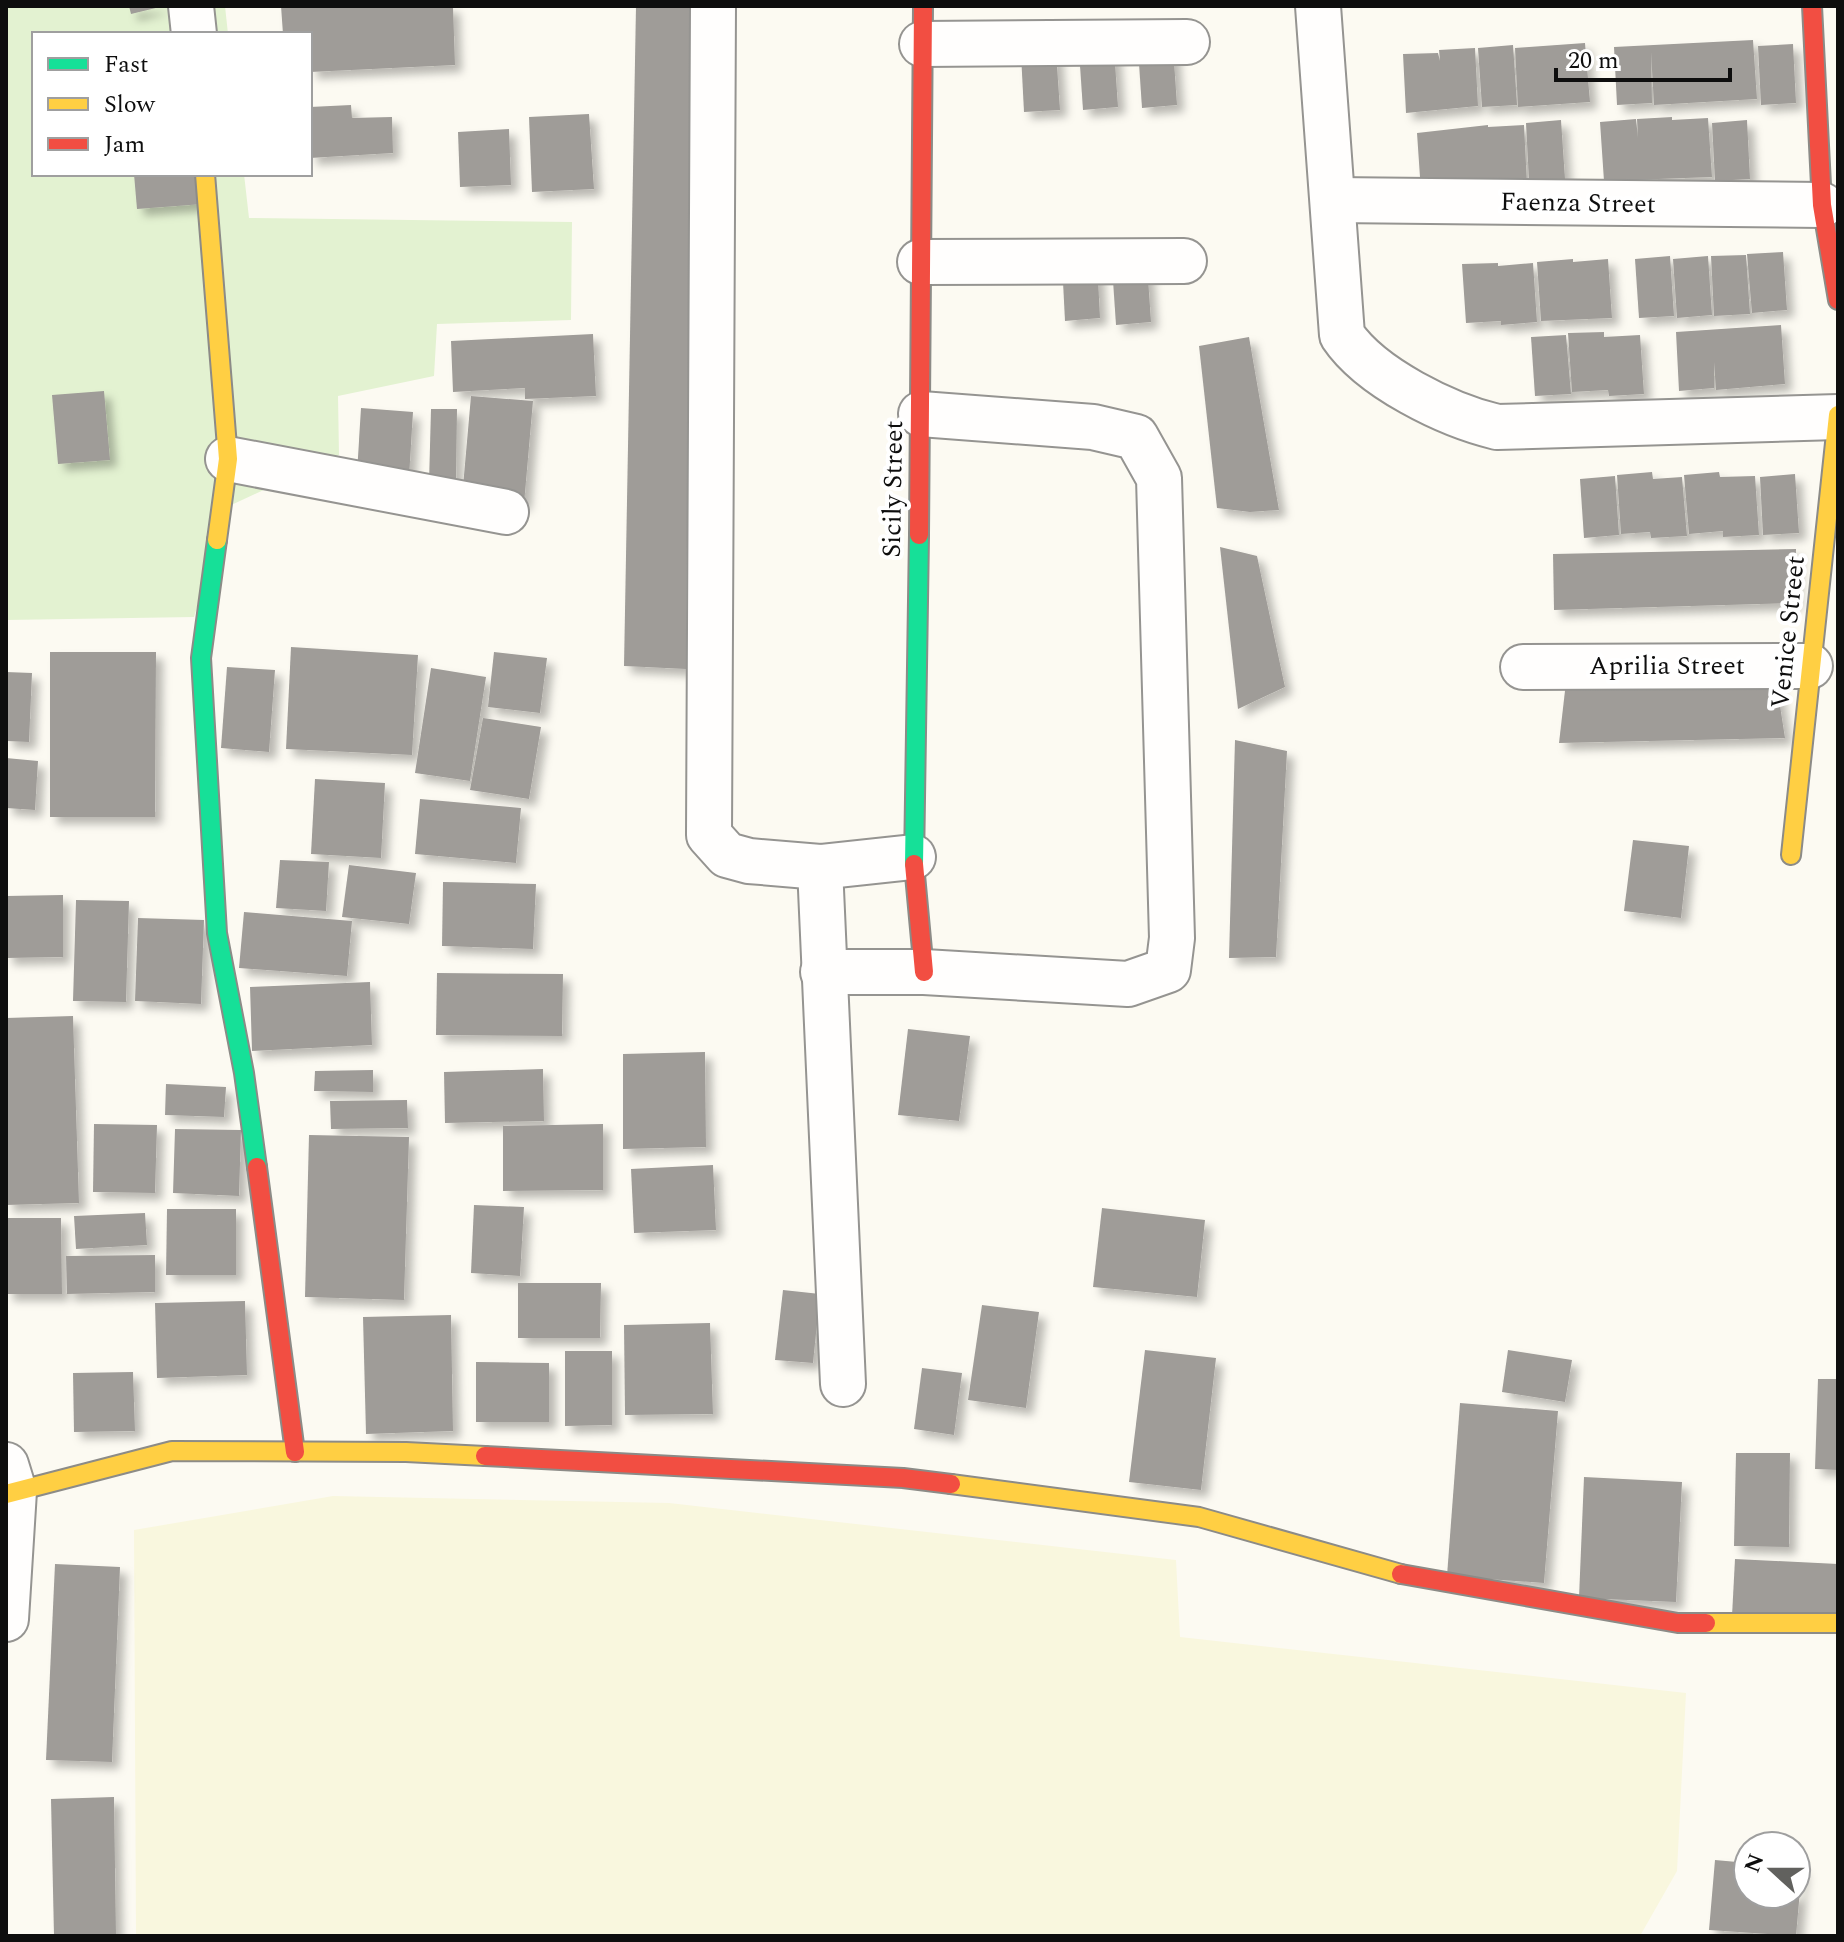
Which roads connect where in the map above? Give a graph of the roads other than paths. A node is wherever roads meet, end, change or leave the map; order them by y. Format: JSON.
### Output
{"nodes":[{"id":1,"x":191,"y":6,"type":"edge"},
{"id":2,"x":713,"y":6,"type":"edge"},
{"id":3,"x":1318,"y":6,"type":"edge"},
{"id":4,"x":1812,"y":6,"type":"edge"},
{"id":5,"x":922,"y":25,"type":"edge"},
{"id":6,"x":194,"y":32,"type":"edge"},
{"id":7,"x":1187,"y":42,"type":"dead end"},
{"id":8,"x":205,"y":176,"type":"edge"},
{"id":9,"x":1334,"y":200,"type":"junction"},
{"id":10,"x":1822,"y":205,"type":"junction"},
{"id":11,"x":1184,"y":261,"type":"dead end"},
{"id":12,"x":920,"y":262,"type":"junction"},
{"id":13,"x":1838,"y":300,"type":"edge"},
{"id":14,"x":921,"y":414,"type":"junction"},
{"id":15,"x":1838,"y":416,"type":"edge"},
{"id":16,"x":228,"y":459,"type":"junction"},
{"id":17,"x":506,"y":512,"type":"dead end"},
{"id":18,"x":1810,"y":666,"type":"junction"},
{"id":19,"x":1523,"y":667,"type":"dead end"},
{"id":20,"x":1791,"y":855,"type":"dead end"},
{"id":21,"x":913,"y":857,"type":"junction"},
{"id":22,"x":820,"y":867,"type":"junction"},
{"id":23,"x":823,"y":972,"type":"junction"},
{"id":24,"x":924,"y":972,"type":"junction"},
{"id":25,"x":843,"y":1384,"type":"dead end"},
{"id":26,"x":295,"y":1452,"type":"junction"},
{"id":27,"x":9,"y":1483,"type":"edge"},
{"id":28,"x":6,"y":1619,"type":"edge"},
{"id":29,"x":1838,"y":1623,"type":"edge"}],
"edges":[{"from":1,"to":6,"type":"street"},
{"from":2,"to":22,"type":"street"},
{"from":3,"to":9,"type":"street"},
{"from":4,"to":10,"type":"street"},
{"from":5,"to":7,"type":"street"},
{"from":5,"to":12,"type":"street","name":"Sicily Street"},
{"from":8,"to":16,"type":"street"},
{"from":9,"to":10,"type":"street","name":"Faenza Street"},
{"from":9,"to":15,"type":"street"},
{"from":10,"to":13,"type":"street"},
{"from":11,"to":12,"type":"street"},
{"from":12,"to":14,"type":"street","name":"Sicily Street"},
{"from":14,"to":21,"type":"street","name":"Sicily Street"},
{"from":14,"to":24,"type":"street"},
{"from":15,"to":18,"type":"street","name":"Venice Street"},
{"from":16,"to":17,"type":"street"},
{"from":16,"to":26,"type":"street"},
{"from":18,"to":19,"type":"street","name":"Aprilia Street"},
{"from":18,"to":20,"type":"street","name":"Venice Street"},
{"from":21,"to":22,"type":"street"},
{"from":21,"to":24,"type":"street","name":"Sicily Street"},
{"from":22,"to":23,"type":"street"},
{"from":23,"to":24,"type":"street"},
{"from":23,"to":25,"type":"street"},
{"from":26,"to":27,"type":"street"},
{"from":26,"to":29,"type":"street"},
{"from":27,"to":28,"type":"street"}]}
